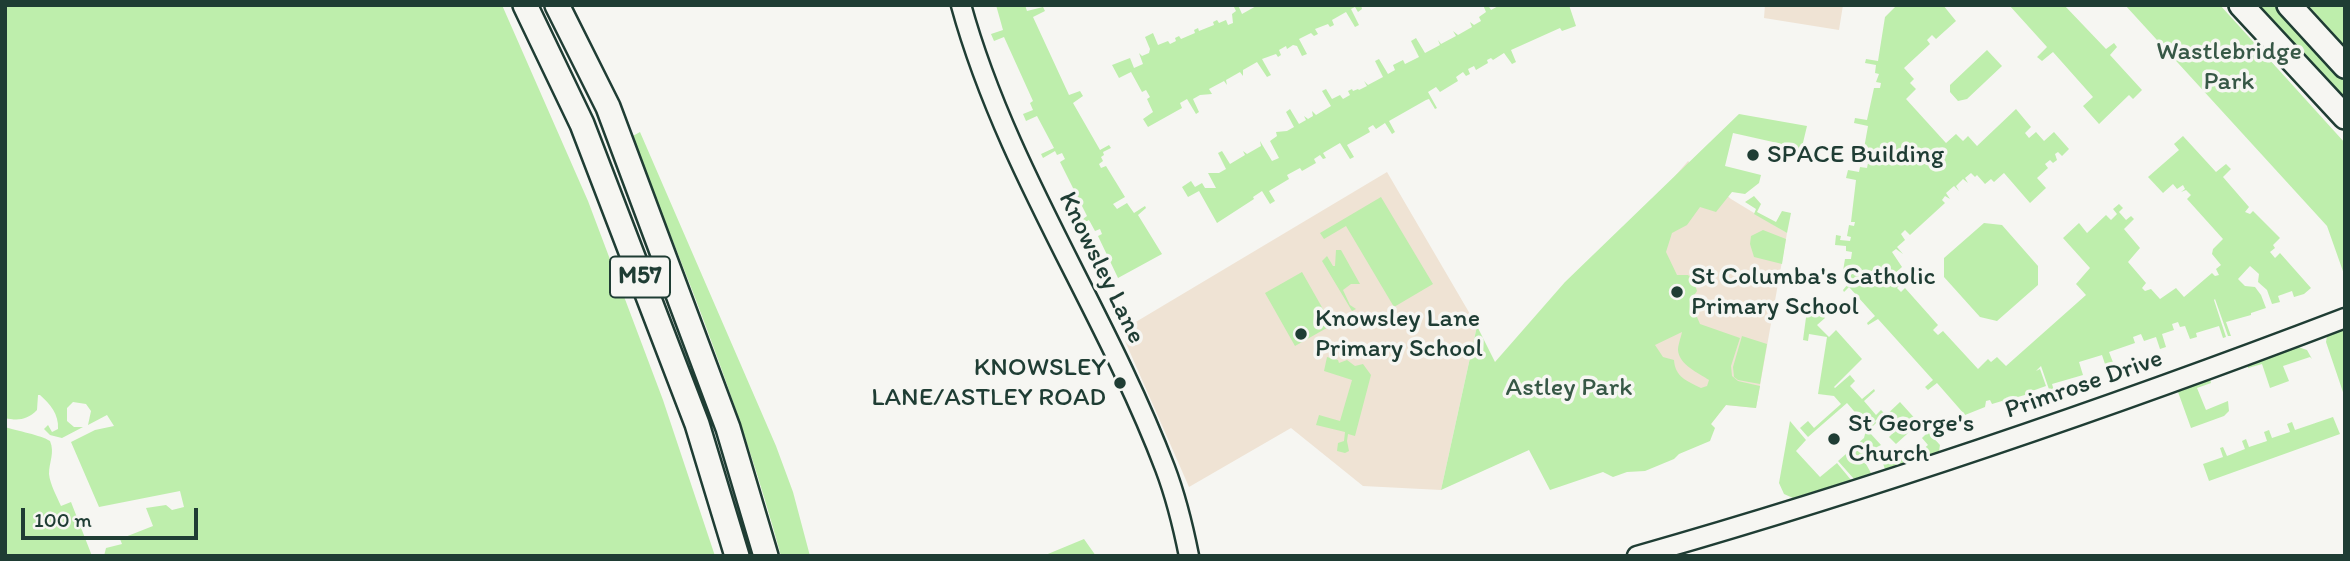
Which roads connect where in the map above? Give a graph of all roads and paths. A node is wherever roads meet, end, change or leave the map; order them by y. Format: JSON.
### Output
{"nodes":[{"id":1,"x":525,"y":5,"type":"edge"},
{"id":2,"x":557,"y":5,"type":"edge"},
{"id":3,"x":961,"y":5,"type":"edge"},
{"id":4,"x":2241,"y":5,"type":"edge"},
{"id":5,"x":2288,"y":5,"type":"edge"},
{"id":6,"x":2345,"y":66,"type":"edge"},
{"id":7,"x":2345,"y":117,"type":"edge"},
{"id":8,"x":2345,"y":318,"type":"edge"},
{"id":9,"x":737,"y":556,"type":"edge"},
{"id":10,"x":766,"y":556,"type":"edge"},
{"id":11,"x":1189,"y":556,"type":"edge"},
{"id":12,"x":1637,"y":556,"type":"edge"}],
"edges":[{"from":1,"to":9,"type":"highway","number":"M57"},
{"from":2,"to":10,"type":"highway","number":"M57"},
{"from":3,"to":11,"type":"street","name":"Knowsley Lane"},
{"from":4,"to":7,"type":"highway"},
{"from":5,"to":6,"type":"highway"},
{"from":8,"to":12,"type":"street","name":"Primrose Drive"}]}
